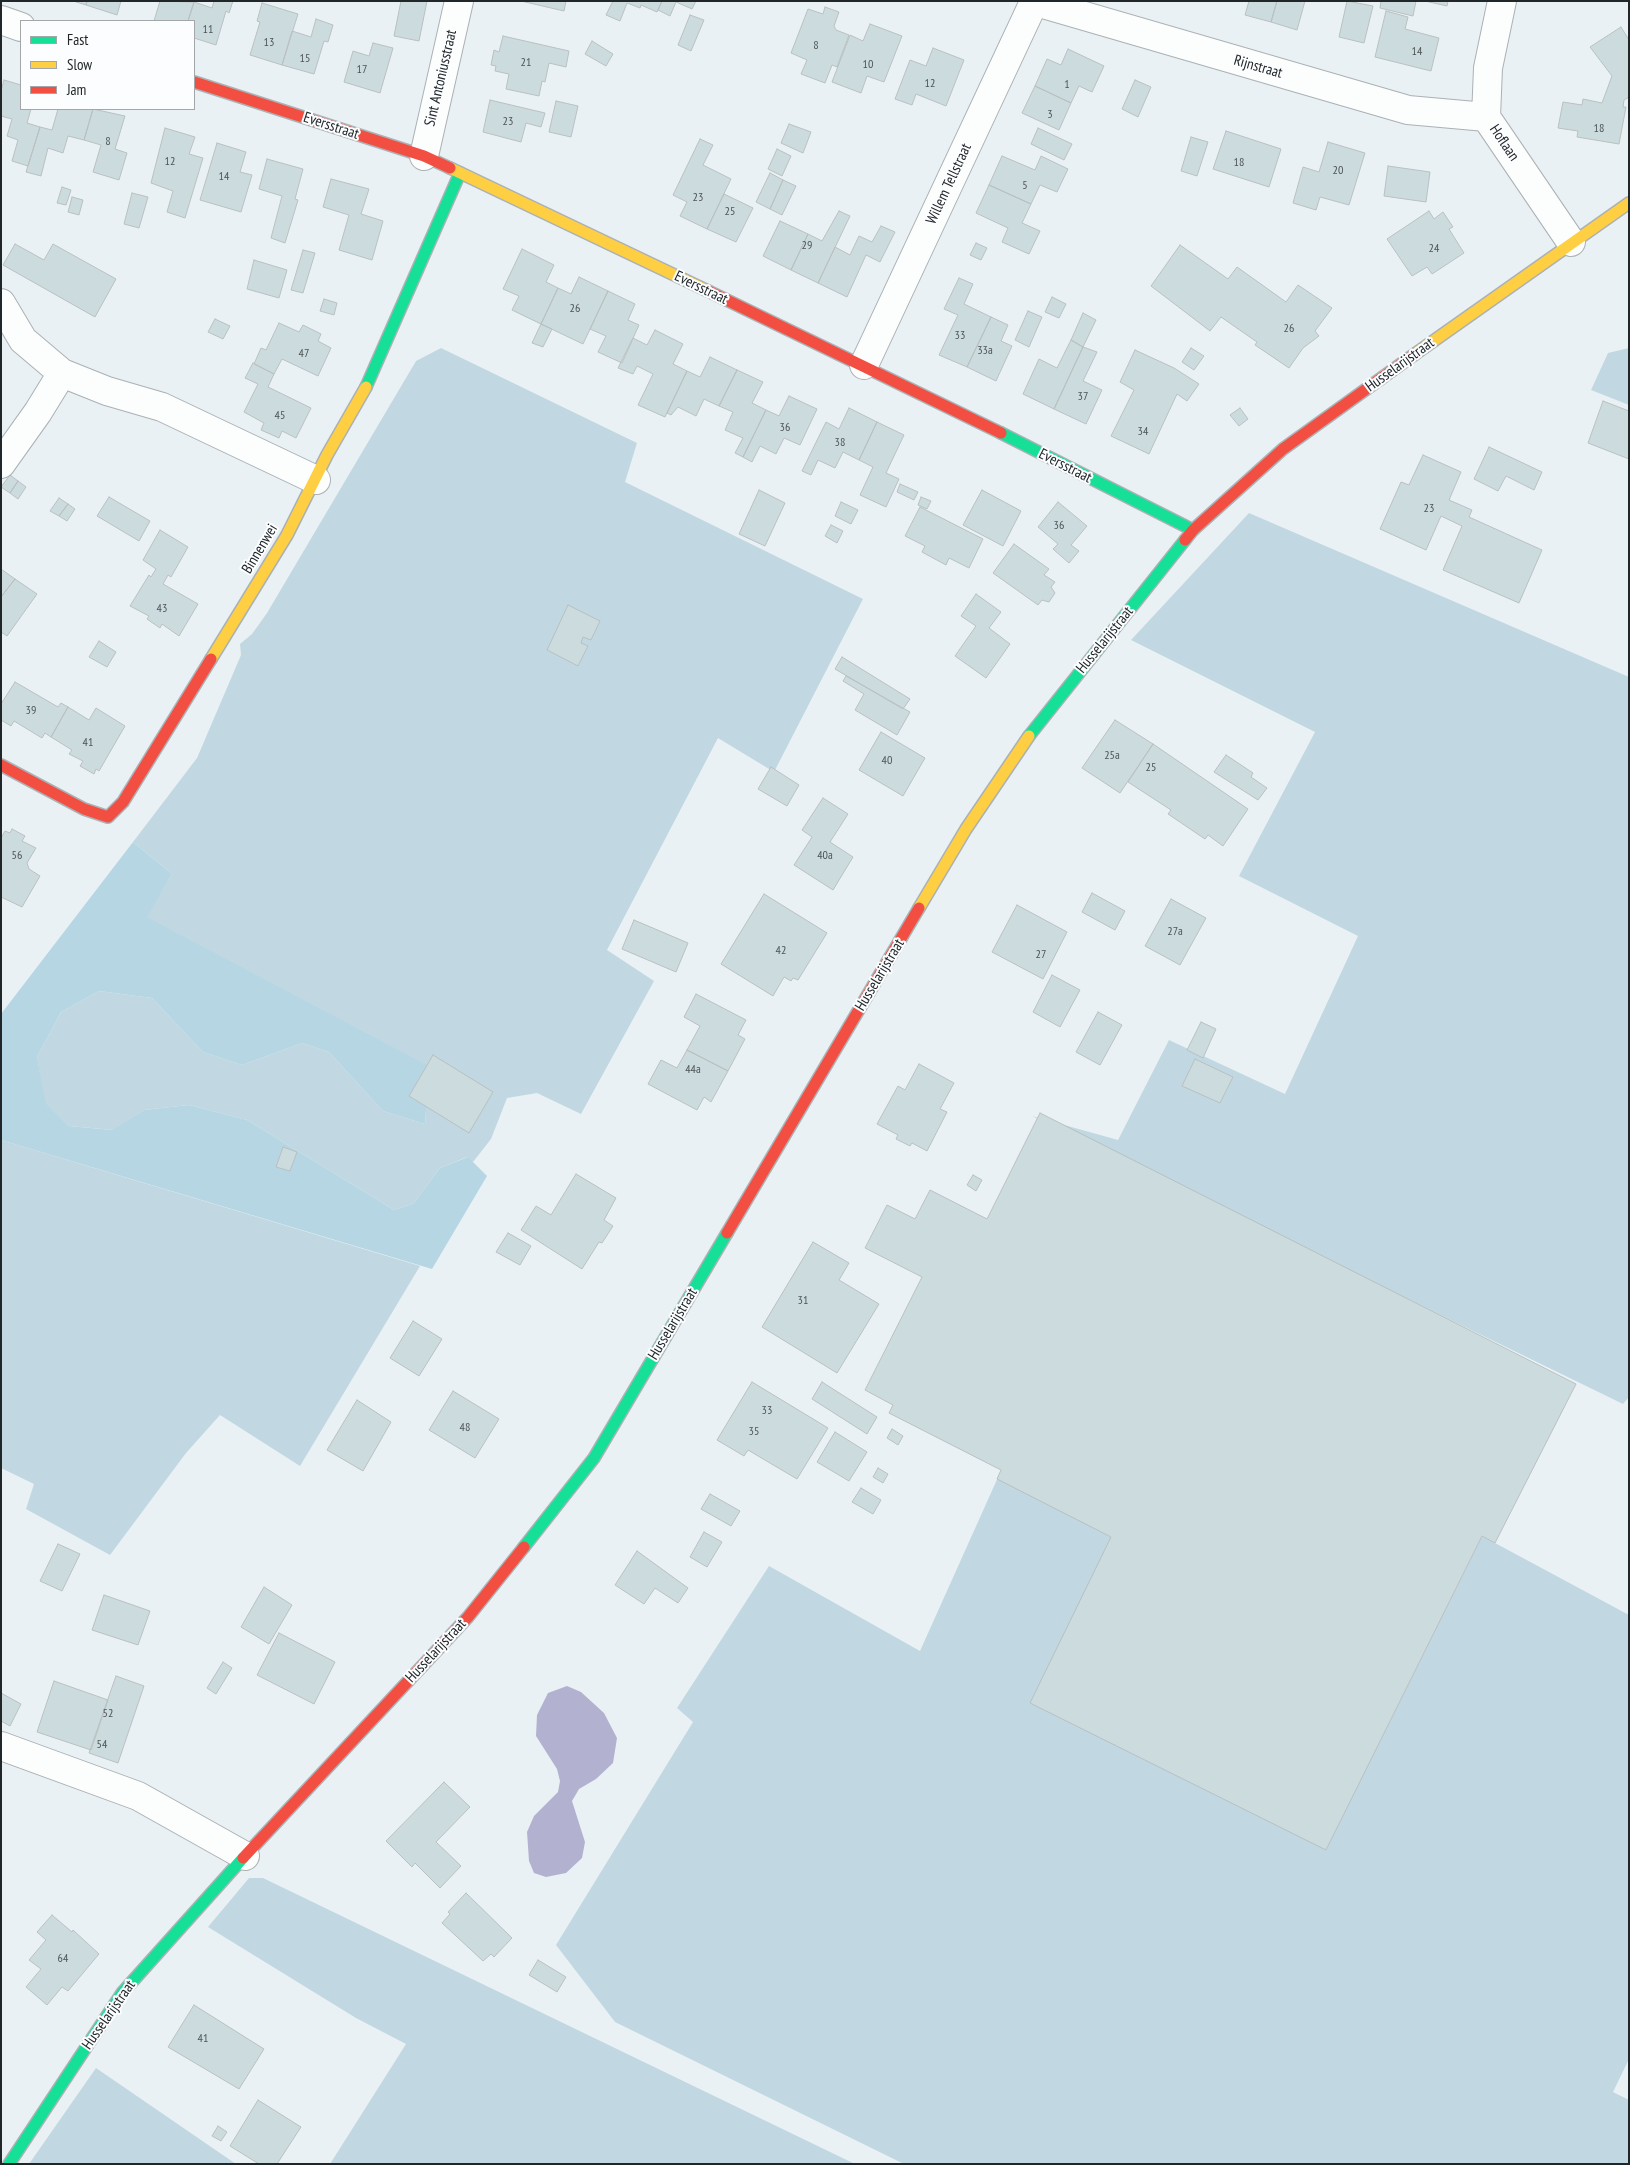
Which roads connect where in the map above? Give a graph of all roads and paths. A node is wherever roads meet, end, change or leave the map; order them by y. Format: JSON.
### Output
{"nodes":[{"id":1,"x":459,"y":1,"type":"edge"},
{"id":2,"x":1502,"y":1,"type":"edge"},
{"id":3,"x":1033,"y":2,"type":"edge"},
{"id":4,"x":1,"y":20,"type":"edge"},
{"id":5,"x":20,"y":27,"type":"edge"},
{"id":6,"x":195,"y":82,"type":"edge"},
{"id":7,"x":1486,"y":117,"type":"junction"},
{"id":8,"x":424,"y":156,"type":"junction"},
{"id":9,"x":460,"y":173,"type":"junction"},
{"id":10,"x":1629,"y":203,"type":"edge"},
{"id":11,"x":1571,"y":242,"type":"junction"},
{"id":12,"x":1,"y":303,"type":"edge"},
{"id":13,"x":864,"y":365,"type":"junction"},
{"id":14,"x":60,"y":377,"type":"junction"},
{"id":15,"x":1,"y":464,"type":"edge"},
{"id":16,"x":316,"y":480,"type":"junction"},
{"id":17,"x":1193,"y":530,"type":"junction"},
{"id":18,"x":1,"y":765,"type":"edge"},
{"id":19,"x":1,"y":1746,"type":"edge"},
{"id":20,"x":245,"y":1856,"type":"junction"},
{"id":21,"x":9,"y":2164,"type":"edge"}],
"edges":[{"from":1,"to":8,"type":"street","name":"Sint Antoniusstraat"},
{"from":2,"to":7,"type":"street","name":"Hoflaan"},
{"from":3,"to":7,"type":"street","name":"Rijnstraat"},
{"from":3,"to":13,"type":"street","name":"Willem Tellstraat"},
{"from":4,"to":5,"type":"street"},
{"from":6,"to":8,"type":"street","name":"Eversstraat"},
{"from":7,"to":11,"type":"street","name":"Hoflaan"},
{"from":8,"to":9,"type":"street","name":"Eversstraat"},
{"from":9,"to":13,"type":"street","name":"Eversstraat"},
{"from":9,"to":16,"type":"street","name":"Binnenwei"},
{"from":10,"to":11,"type":"street","name":"Husselarijstraat"},
{"from":11,"to":17,"type":"street","name":"Husselarijstraat"},
{"from":12,"to":14,"type":"street"},
{"from":13,"to":17,"type":"street","name":"Eversstraat"},
{"from":14,"to":15,"type":"street"},
{"from":14,"to":16,"type":"street"},
{"from":16,"to":18,"type":"street","name":"Binnenwei"},
{"from":17,"to":20,"type":"street","name":"Husselarijstraat"},
{"from":19,"to":20,"type":"street"},
{"from":20,"to":21,"type":"street","name":"Husselarijstraat"}]}
